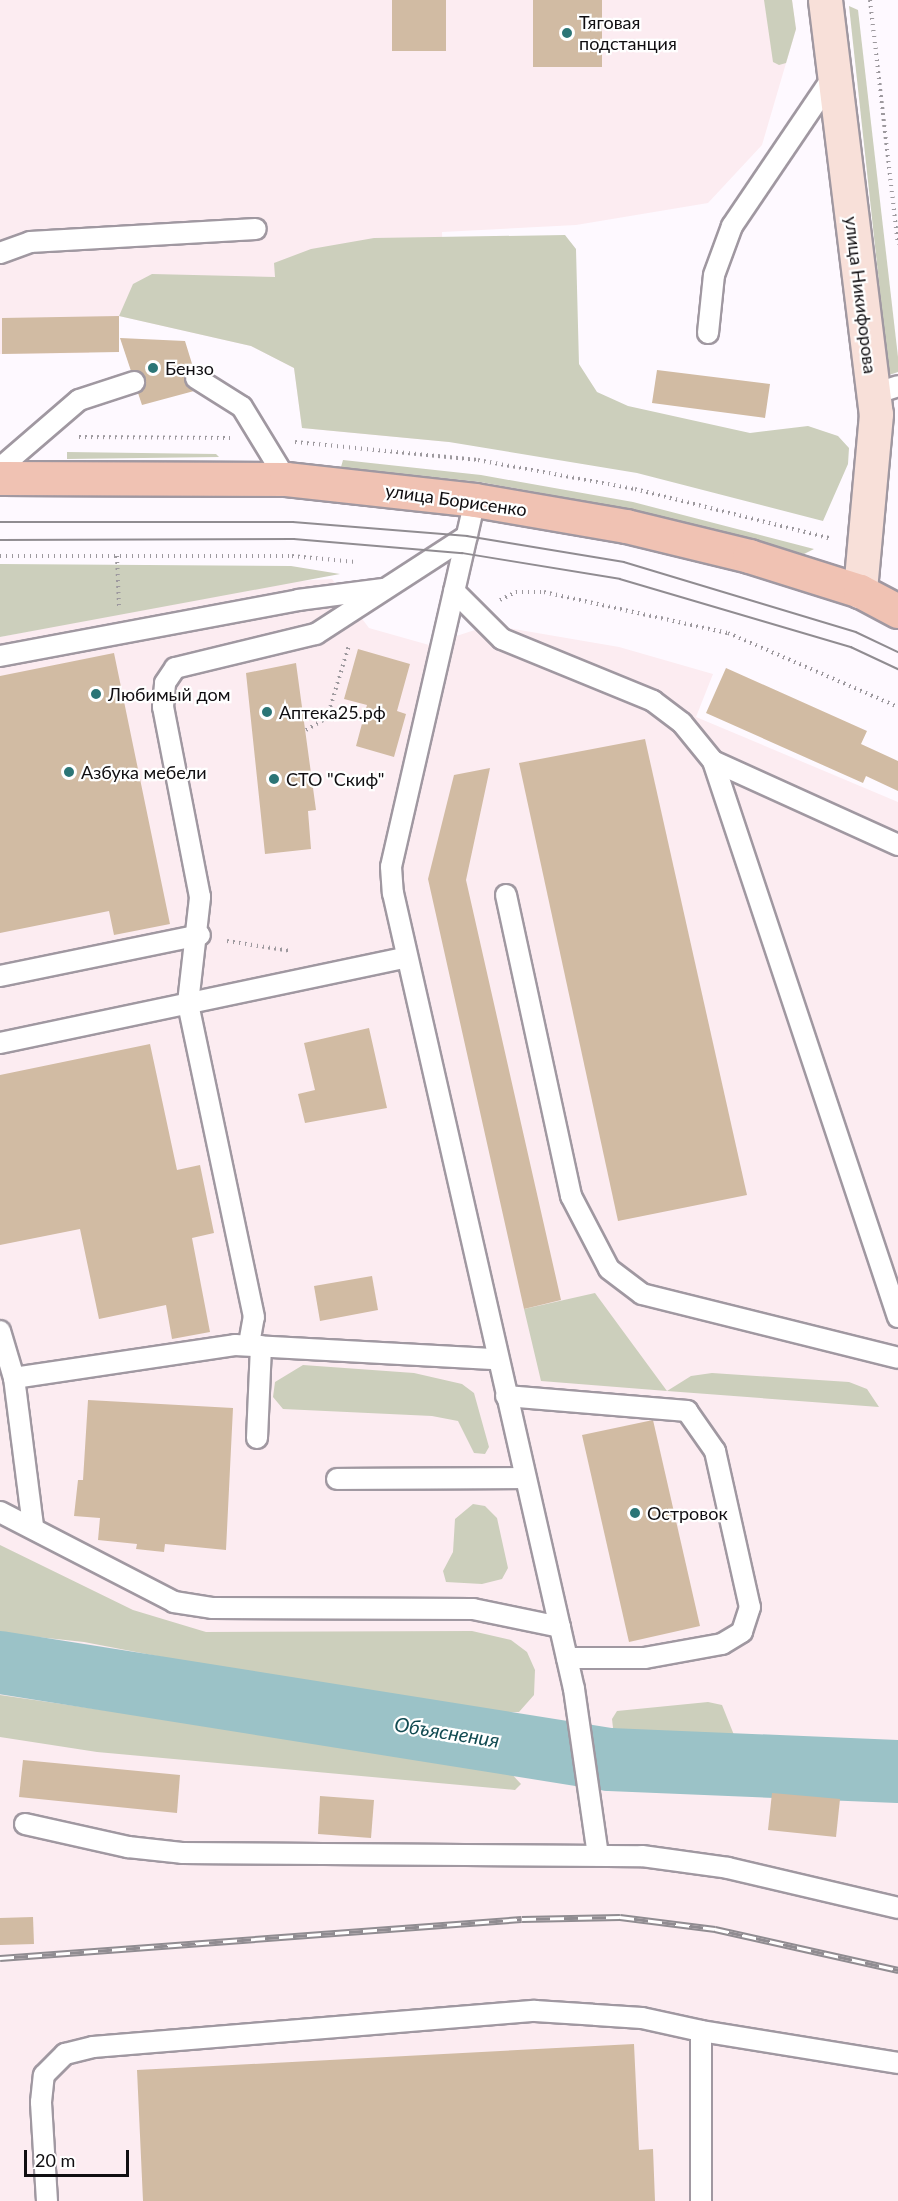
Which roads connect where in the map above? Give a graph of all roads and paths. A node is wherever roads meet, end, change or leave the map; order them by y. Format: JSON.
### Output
{"nodes":[{"id":1,"x":825,"y":0,"type":"edge"},
{"id":2,"x":870,"y":0,"type":"edge"},
{"id":3,"x":833,"y":77,"type":"junction"},
{"id":4,"x":256,"y":229,"type":"dead end"},
{"id":5,"x":898,"y":244,"type":"edge"},
{"id":6,"x":0,"y":253,"type":"edge"},
{"id":7,"x":708,"y":333,"type":"dead end"},
{"id":8,"x":196,"y":378,"type":"dead end"},
{"id":9,"x":134,"y":382,"type":"dead end"},
{"id":10,"x":886,"y":390,"type":"edge"},
{"id":11,"x":0,"y":468,"type":"edge"},
{"id":12,"x":0,"y":478,"type":"edge"},
{"id":13,"x":286,"y":479,"type":"junction"},
{"id":14,"x":475,"y":500,"type":"junction"},
{"id":15,"x":466,"y":536,"type":"junction"},
{"id":16,"x":0,"y":556,"type":"edge"},
{"id":17,"x":117,"y":556,"type":"junction"},
{"id":18,"x":360,"y":563,"type":"dead end"},
{"id":19,"x":386,"y":589,"type":"junction"},
{"id":20,"x":454,"y":591,"type":"junction"},
{"id":21,"x":860,"y":591,"type":"junction"},
{"id":22,"x":359,"y":608,"type":"junction"},
{"id":23,"x":898,"y":611,"type":"edge"},
{"id":24,"x":478,"y":616,"type":"junction"},
{"id":25,"x":121,"y":631,"type":"junction"},
{"id":26,"x":0,"y":656,"type":"edge"},
{"id":27,"x":898,"y":707,"type":"edge"},
{"id":28,"x":306,"y":730,"type":"dead end"},
{"id":29,"x":713,"y":760,"type":"junction"},
{"id":30,"x":898,"y":845,"type":"edge"},
{"id":31,"x":506,"y":895,"type":"dead end"},
{"id":32,"x":200,"y":935,"type":"junction"},
{"id":33,"x":299,"y":952,"type":"dead end"},
{"id":34,"x":407,"y":957,"type":"junction"},
{"id":35,"x":0,"y":976,"type":"edge"},
{"id":36,"x":188,"y":1003,"type":"junction"},
{"id":37,"x":0,"y":1043,"type":"edge"},
{"id":38,"x":898,"y":1317,"type":"edge"},
{"id":39,"x":0,"y":1331,"type":"edge"},
{"id":40,"x":255,"y":1345,"type":"junction"},
{"id":41,"x":898,"y":1358,"type":"edge"},
{"id":42,"x":497,"y":1359,"type":"junction"},
{"id":43,"x":14,"y":1378,"type":"junction"},
{"id":44,"x":506,"y":1396,"type":"junction"},
{"id":45,"x":257,"y":1438,"type":"dead end"},
{"id":46,"x":525,"y":1478,"type":"junction"},
{"id":47,"x":337,"y":1479,"type":"dead end"},
{"id":48,"x":0,"y":1512,"type":"edge"},
{"id":49,"x":33,"y":1526,"type":"junction"},
{"id":50,"x":560,"y":1627,"type":"junction"},
{"id":51,"x":567,"y":1658,"type":"junction"},
{"id":52,"x":25,"y":1824,"type":"dead end"},
{"id":53,"x":598,"y":1855,"type":"junction"},
{"id":54,"x":898,"y":1908,"type":"edge"},
{"id":55,"x":701,"y":2031,"type":"junction"},
{"id":56,"x":898,"y":2063,"type":"edge"},
{"id":57,"x":47,"y":2201,"type":"edge"},
{"id":58,"x":701,"y":2201,"type":"edge"}],
"edges":[{"from":1,"to":3,"type":"main road","name":"улица Никифорова"},
{"from":2,"to":5,"type":"path"},
{"from":3,"to":7,"type":"lane"},
{"from":3,"to":10,"type":"main road","name":"улица Никифорова"},
{"from":4,"to":6,"type":"lane"},
{"from":8,"to":13,"type":"lane"},
{"from":9,"to":11,"type":"lane"},
{"from":10,"to":21,"type":"main road","name":"улица Никифорова"},
{"from":12,"to":13,"type":"main road","name":"улица Борисенко"},
{"from":13,"to":14,"type":"main road","name":"улица Борисенко"},
{"from":14,"to":15,"type":"lane"},
{"from":14,"to":21,"type":"main road","name":"улица Борисенко"},
{"from":15,"to":19,"type":"lane"},
{"from":15,"to":20,"type":"lane"},
{"from":16,"to":17,"type":"path"},
{"from":17,"to":18,"type":"path"},
{"from":17,"to":25,"type":"path"},
{"from":19,"to":22,"type":"lane"},
{"from":19,"to":25,"type":"lane"},
{"from":20,"to":24,"type":"lane"},
{"from":20,"to":34,"type":"lane"},
{"from":21,"to":23,"type":"main road","name":"улица Борисенко"},
{"from":22,"to":28,"type":"path"},
{"from":22,"to":32,"type":"lane"},
{"from":24,"to":27,"type":"path"},
{"from":24,"to":29,"type":"lane"},
{"from":25,"to":26,"type":"lane"},
{"from":29,"to":30,"type":"lane"},
{"from":29,"to":38,"type":"lane"},
{"from":31,"to":41,"type":"lane"},
{"from":32,"to":33,"type":"path"},
{"from":32,"to":35,"type":"lane"},
{"from":32,"to":36,"type":"lane"},
{"from":34,"to":36,"type":"lane"},
{"from":34,"to":42,"type":"lane"},
{"from":36,"to":37,"type":"lane"},
{"from":36,"to":40,"type":"lane"},
{"from":39,"to":43,"type":"lane"},
{"from":40,"to":42,"type":"lane"},
{"from":40,"to":43,"type":"lane"},
{"from":40,"to":45,"type":"lane"},
{"from":42,"to":44,"type":"lane"},
{"from":43,"to":49,"type":"lane"},
{"from":44,"to":46,"type":"lane"},
{"from":44,"to":51,"type":"lane"},
{"from":46,"to":47,"type":"lane"},
{"from":46,"to":50,"type":"lane"},
{"from":48,"to":49,"type":"lane"},
{"from":49,"to":50,"type":"lane"},
{"from":50,"to":51,"type":"lane"},
{"from":51,"to":53,"type":"lane"},
{"from":52,"to":53,"type":"lane"},
{"from":53,"to":54,"type":"lane"},
{"from":55,"to":56,"type":"lane"},
{"from":55,"to":57,"type":"lane"},
{"from":55,"to":58,"type":"lane"}]}
